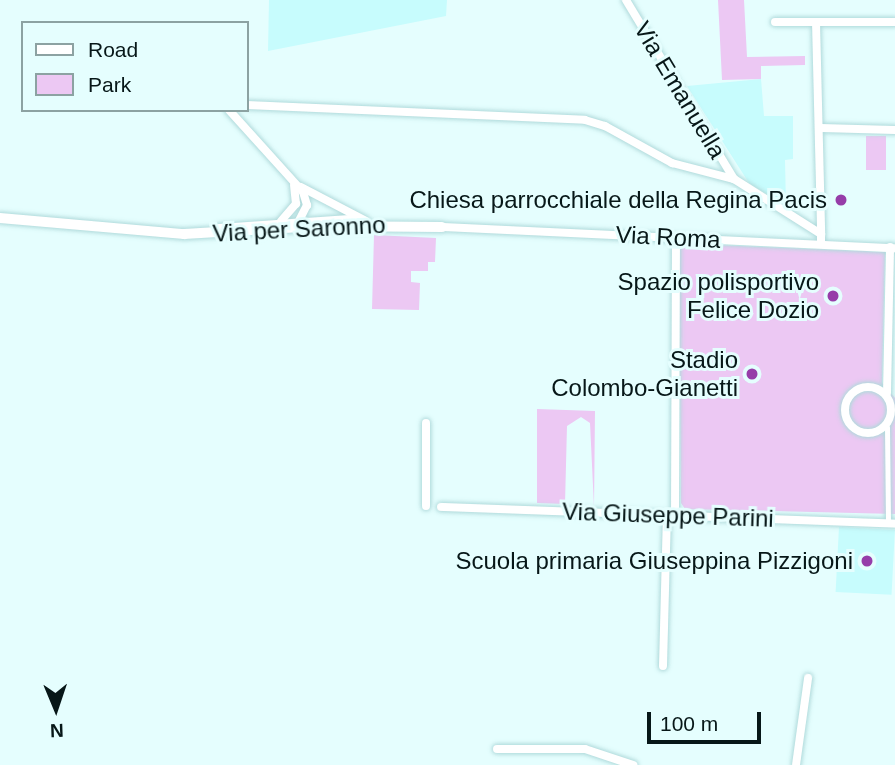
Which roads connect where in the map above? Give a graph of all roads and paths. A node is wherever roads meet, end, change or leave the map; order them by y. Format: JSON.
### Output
{"nodes":[{"id":1,"x":626,"y":0,"type":"edge"},
{"id":2,"x":775,"y":22,"type":"dead end"},
{"id":3,"x":816,"y":22,"type":"junction"},
{"id":4,"x":895,"y":22,"type":"edge"},
{"id":5,"x":248,"y":105,"type":"edge"},
{"id":6,"x":231,"y":112,"type":"edge"},
{"id":7,"x":821,"y":128,"type":"junction"},
{"id":8,"x":895,"y":130,"type":"edge"},
{"id":9,"x":290,"y":179,"type":"junction"},
{"id":10,"x":734,"y":179,"type":"junction"},
{"id":11,"x":0,"y":218,"type":"edge"},
{"id":12,"x":302,"y":220,"type":"junction"},
{"id":13,"x":281,"y":221,"type":"junction"},
{"id":14,"x":366,"y":221,"type":"junction"},
{"id":15,"x":406,"y":225,"type":"junction"},
{"id":16,"x":442,"y":227,"type":"joint"},
{"id":17,"x":293,"y":228,"type":"junction"},
{"id":18,"x":192,"y":234,"type":"junction"},
{"id":19,"x":821,"y":234,"type":"junction"},
{"id":20,"x":676,"y":237,"type":"junction"},
{"id":21,"x":821,"y":244,"type":"junction"},
{"id":22,"x":893,"y":247,"type":"edge"},
{"id":23,"x":887,"y":393,"type":"junction"},
{"id":24,"x":426,"y":423,"type":"dead end"},
{"id":25,"x":887,"y":427,"type":"junction"},
{"id":26,"x":426,"y":506,"type":"dead end"},
{"id":27,"x":441,"y":507,"type":"dead end"},
{"id":28,"x":671,"y":516,"type":"junction"},
{"id":29,"x":891,"y":524,"type":"edge"},
{"id":30,"x":663,"y":666,"type":"dead end"},
{"id":31,"x":808,"y":678,"type":"dead end"},
{"id":32,"x":497,"y":749,"type":"dead end"},
{"id":33,"x":633,"y":765,"type":"edge"},
{"id":34,"x":796,"y":765,"type":"edge"}],
"edges":[{"from":1,"to":10,"type":"street","name":"Via Emanuella"},
{"from":2,"to":3,"type":"street"},
{"from":3,"to":4,"type":"street"},
{"from":3,"to":7,"type":"street"},
{"from":5,"to":10,"type":"street"},
{"from":6,"to":9,"type":"street"},
{"from":7,"to":8,"type":"street"},
{"from":7,"to":19,"type":"street"},
{"from":9,"to":12,"type":"street"},
{"from":9,"to":13,"type":"street"},
{"from":9,"to":14,"type":"street"},
{"from":10,"to":19,"type":"street"},
{"from":11,"to":18,"type":"street","name":"Via per Saronno"},
{"from":12,"to":13,"type":"street","name":"Via per Saronno"},
{"from":12,"to":14,"type":"street","name":"Via per Saronno"},
{"from":12,"to":17,"type":"street"},
{"from":13,"to":18,"type":"street","name":"Via per Saronno"},
{"from":14,"to":15,"type":"street","name":"Via per Saronno"},
{"from":15,"to":16,"type":"street","name":"Via per Saronno"},
{"from":15,"to":17,"type":"street","name":"Via per Saronno"},
{"from":16,"to":20,"type":"street","name":"Via Roma"},
{"from":17,"to":18,"type":"street","name":"Via per Saronno"},
{"from":19,"to":21,"type":"street"},
{"from":20,"to":21,"type":"street","name":"Via Roma"},
{"from":20,"to":28,"type":"street"},
{"from":21,"to":22,"type":"street","name":"Via Roma"},
{"from":22,"to":23,"type":"street"},
{"from":23,"to":25,"type":"street"},
{"from":23,"to":25,"type":"street"},
{"from":24,"to":26,"type":"street"},
{"from":25,"to":29,"type":"street"},
{"from":27,"to":28,"type":"street","name":"Via Giuseppe Parini"},
{"from":28,"to":29,"type":"street","name":"Via Giuseppe Parini"},
{"from":28,"to":30,"type":"street"},
{"from":31,"to":34,"type":"street"},
{"from":32,"to":33,"type":"street"}]}
